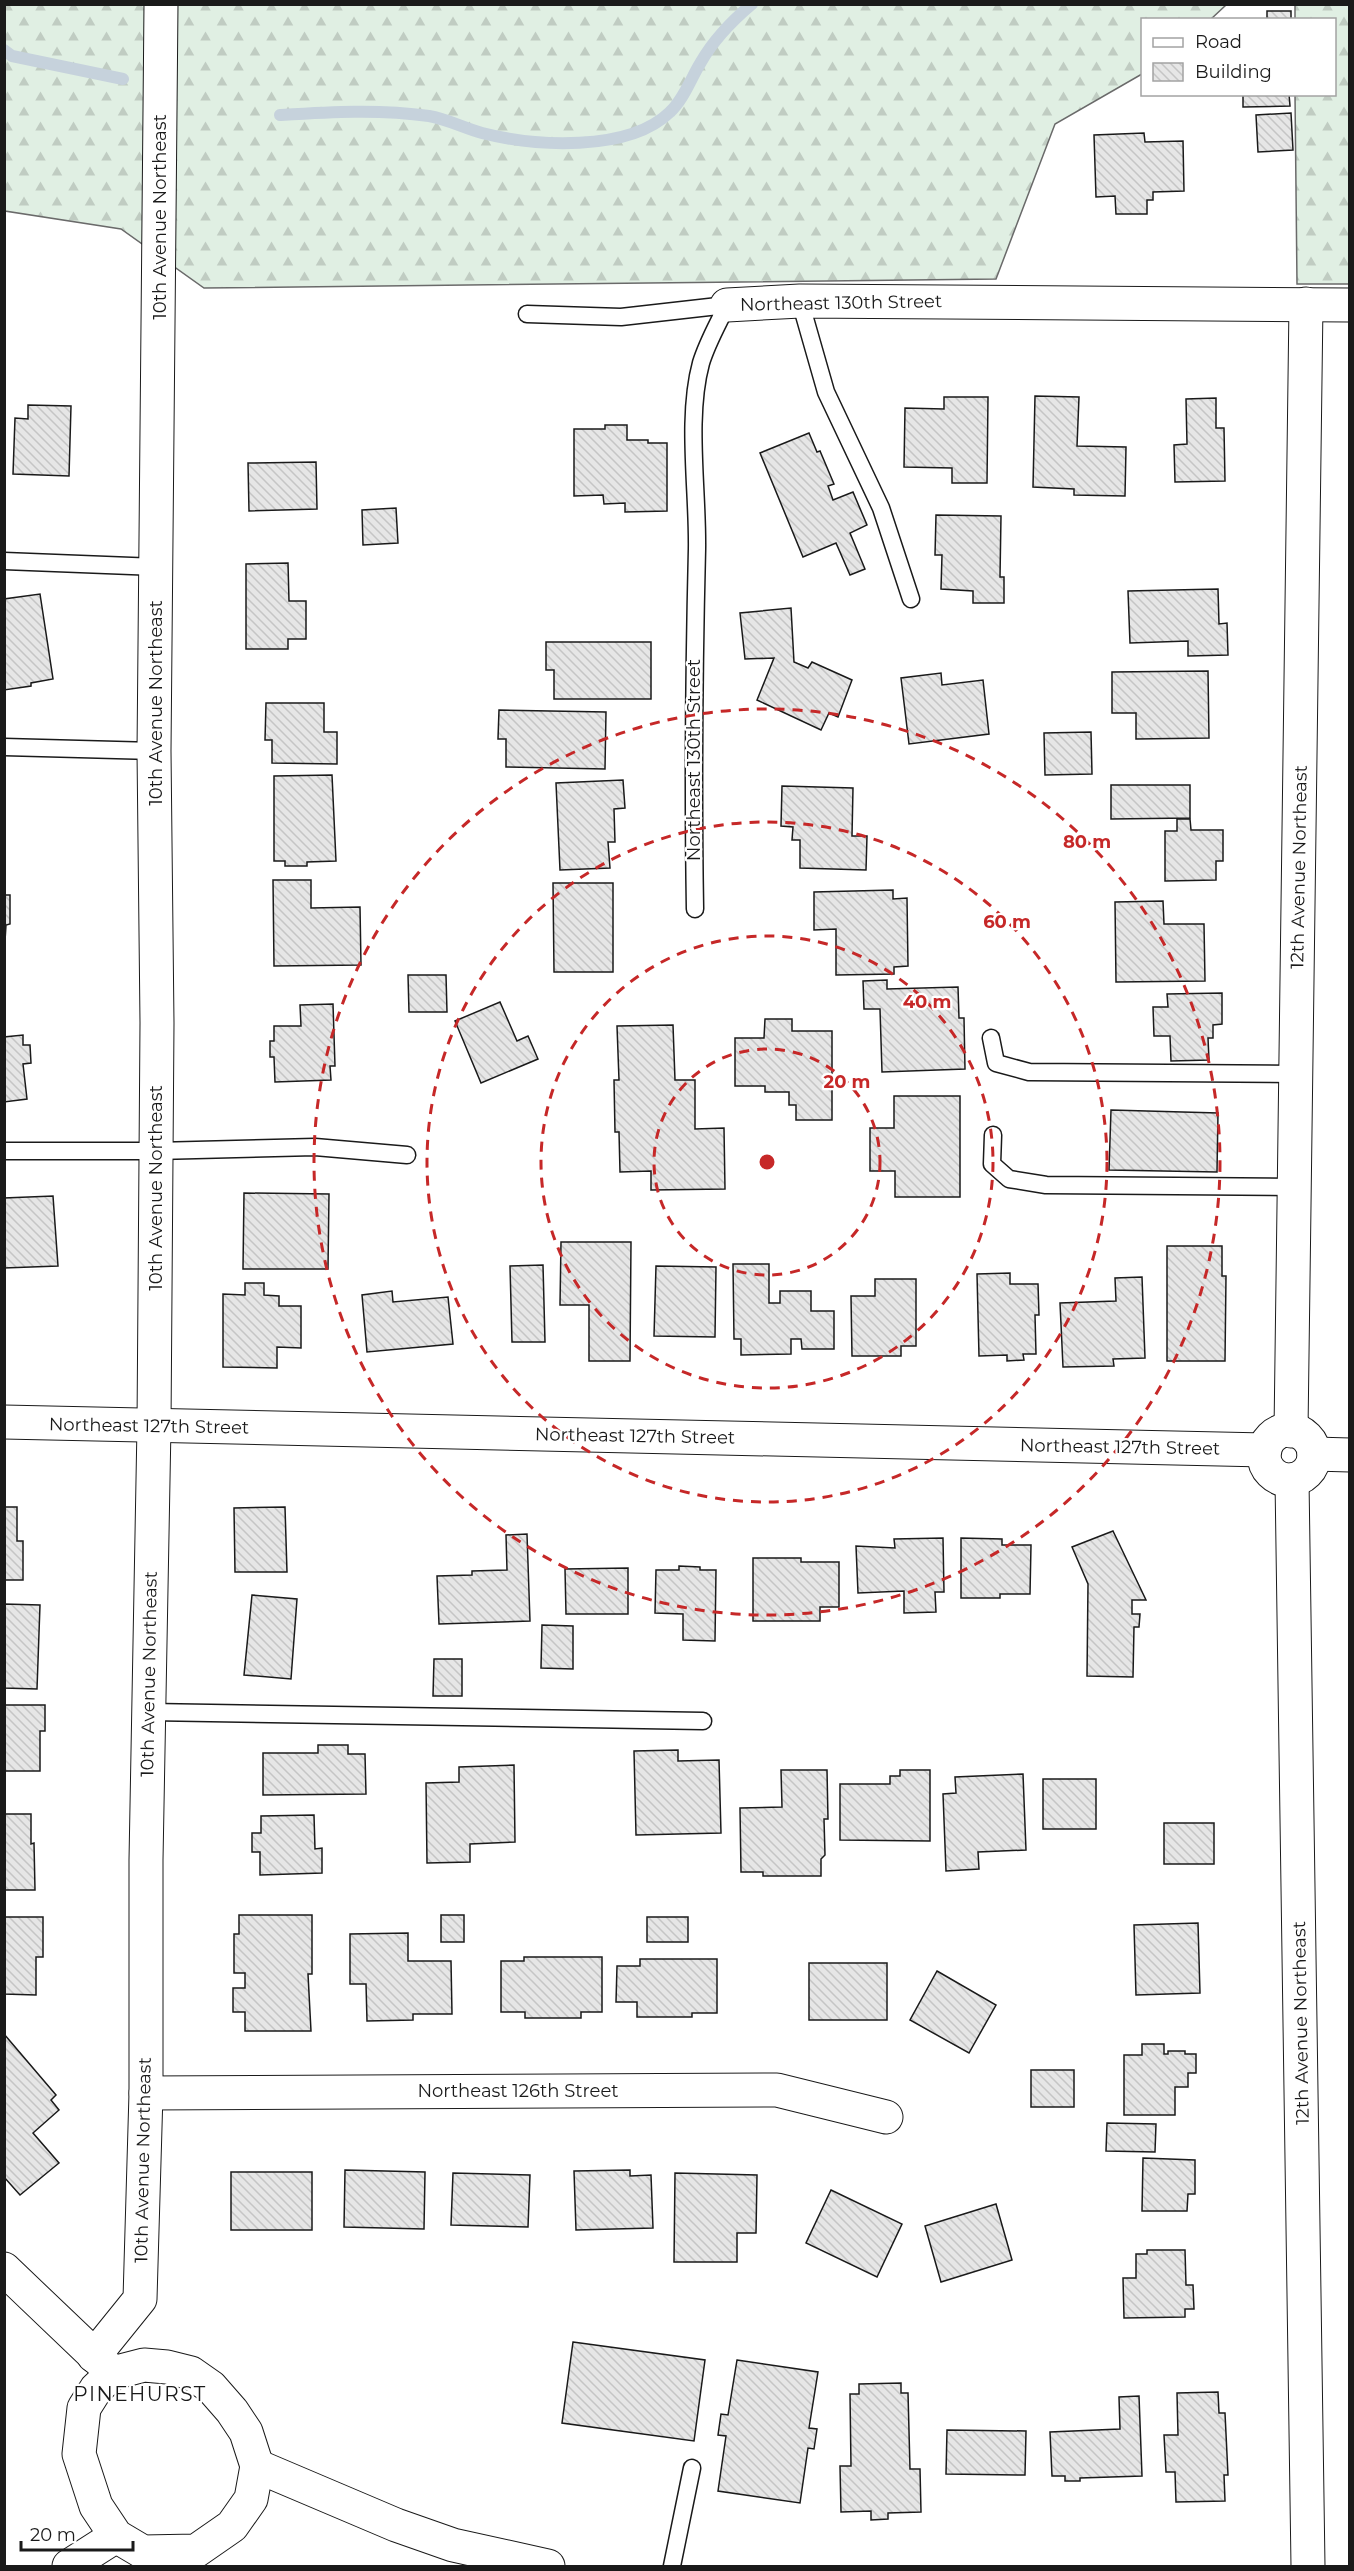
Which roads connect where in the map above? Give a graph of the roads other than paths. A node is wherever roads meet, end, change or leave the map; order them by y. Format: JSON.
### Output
{"nodes":[{"id":1,"x":162,"y":4,"type":"edge"},
{"id":2,"x":800,"y":301,"type":"junction"},
{"id":3,"x":1306,"y":304,"type":"junction"},
{"id":4,"x":727,"y":305,"type":"junction"},
{"id":5,"x":1350,"y":305,"type":"edge"},
{"id":6,"x":527,"y":314,"type":"dead end"},
{"id":7,"x":4,"y":561,"type":"edge"},
{"id":8,"x":157,"y":567,"type":"junction"},
{"id":9,"x":911,"y":600,"type":"dead end"},
{"id":10,"x":4,"y":747,"type":"edge"},
{"id":11,"x":154,"y":751,"type":"junction"},
{"id":12,"x":695,"y":909,"type":"dead end"},
{"id":13,"x":991,"y":1038,"type":"dead end"},
{"id":14,"x":1296,"y":1074,"type":"junction"},
{"id":15,"x":993,"y":1135,"type":"dead end"},
{"id":16,"x":4,"y":1151,"type":"edge"},
{"id":17,"x":156,"y":1151,"type":"junction"},
{"id":18,"x":407,"y":1155,"type":"dead end"},
{"id":19,"x":1294,"y":1187,"type":"junction"},
{"id":20,"x":4,"y":1422,"type":"edge"},
{"id":21,"x":154,"y":1426,"type":"junction"},
{"id":22,"x":1291,"y":1431,"type":"junction"},
{"id":23,"x":1265,"y":1450,"type":"junction"},
{"id":24,"x":1314,"y":1454,"type":"junction"},
{"id":25,"x":1350,"y":1455,"type":"edge"},
{"id":26,"x":1292,"y":1480,"type":"junction"},
{"id":27,"x":149,"y":1712,"type":"junction"},
{"id":28,"x":703,"y":1721,"type":"dead end"},
{"id":29,"x":146,"y":2093,"type":"junction"},
{"id":30,"x":886,"y":2117,"type":"dead end"},
{"id":31,"x":4,"y":2270,"type":"edge"},
{"id":32,"x":103,"y":2365,"type":"junction"},
{"id":33,"x":257,"y":2466,"type":"junction"},
{"id":34,"x":692,"y":2468,"type":"dead end"},
{"id":35,"x":116,"y":2536,"type":"junction"},
{"id":36,"x":143,"y":2559,"type":"edge"},
{"id":37,"x":69,"y":2566,"type":"edge"},
{"id":38,"x":548,"y":2566,"type":"edge"},
{"id":39,"x":672,"y":2566,"type":"edge"},
{"id":40,"x":1308,"y":2566,"type":"edge"}],
"edges":[{"from":1,"to":8,"type":"street","name":"10th Avenue Northeast"},
{"from":2,"to":3,"type":"street","name":"Northeast 130th Street"},
{"from":2,"to":4,"type":"street","name":"Northeast 130th Street"},
{"from":2,"to":9,"type":"lane"},
{"from":3,"to":5,"type":"street","name":"Northeast 130th Street"},
{"from":3,"to":14,"type":"street","name":"12th Avenue Northeast"},
{"from":4,"to":6,"type":"lane"},
{"from":4,"to":12,"type":"lane","name":"Northeast 130th Street"},
{"from":7,"to":8,"type":"lane"},
{"from":8,"to":11,"type":"street","name":"10th Avenue Northeast"},
{"from":10,"to":11,"type":"lane"},
{"from":11,"to":17,"type":"street","name":"10th Avenue Northeast"},
{"from":13,"to":14,"type":"lane"},
{"from":14,"to":19,"type":"street","name":"12th Avenue Northeast"},
{"from":15,"to":19,"type":"lane"},
{"from":16,"to":17,"type":"lane"},
{"from":17,"to":18,"type":"lane"},
{"from":17,"to":21,"type":"street","name":"10th Avenue Northeast"},
{"from":19,"to":22,"type":"street","name":"12th Avenue Northeast"},
{"from":20,"to":21,"type":"street","name":"Northeast 127th Street"},
{"from":21,"to":23,"type":"street","name":"Northeast 127th Street"},
{"from":21,"to":27,"type":"street","name":"10th Avenue Northeast"},
{"from":22,"to":23,"type":"street"},
{"from":22,"to":24,"type":"street"},
{"from":23,"to":26,"type":"street"},
{"from":24,"to":25,"type":"street"},
{"from":24,"to":26,"type":"street"},
{"from":26,"to":40,"type":"street","name":"12th Avenue Northeast"},
{"from":27,"to":28,"type":"lane"},
{"from":27,"to":29,"type":"street","name":"10th Avenue Northeast"},
{"from":29,"to":30,"type":"street","name":"Northeast 126th Street"},
{"from":29,"to":32,"type":"street","name":"10th Avenue Northeast"},
{"from":31,"to":32,"type":"street"},
{"from":32,"to":33,"type":"street"},
{"from":32,"to":35,"type":"street"},
{"from":33,"to":36,"type":"street"},
{"from":33,"to":38,"type":"street"},
{"from":34,"to":39,"type":"lane"},
{"from":35,"to":36,"type":"street"},
{"from":35,"to":37,"type":"street"}]}
